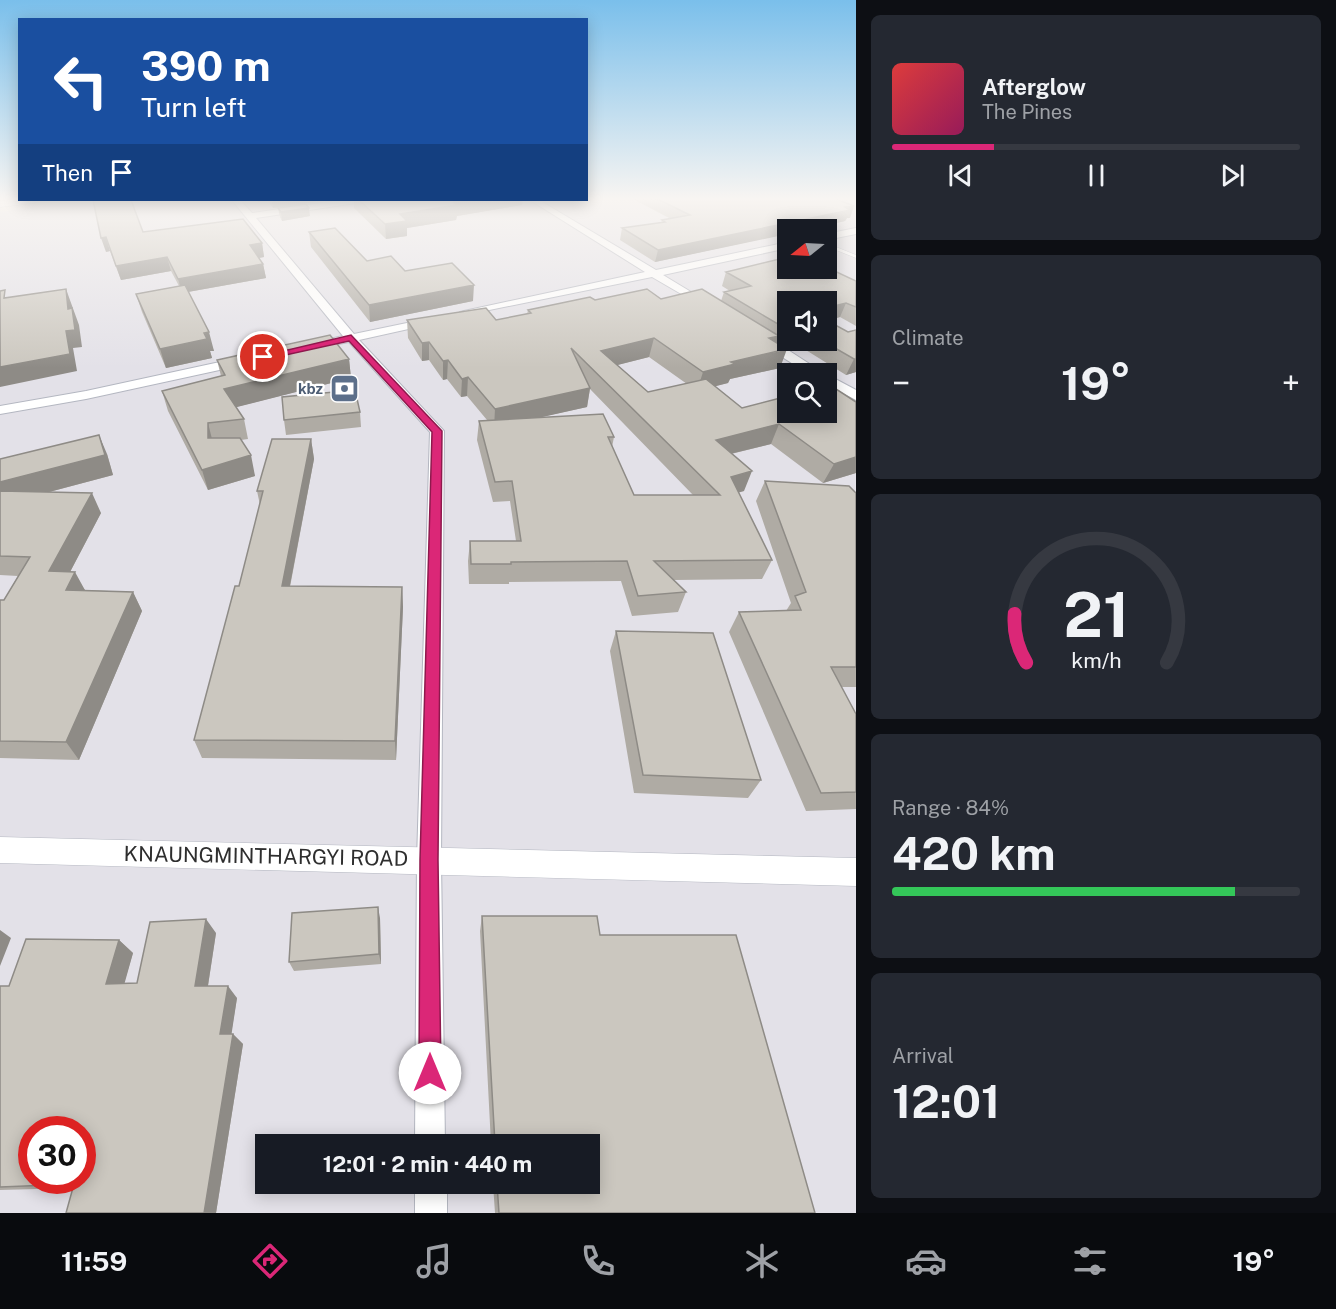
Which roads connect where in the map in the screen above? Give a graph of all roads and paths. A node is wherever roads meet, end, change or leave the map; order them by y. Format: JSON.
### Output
{"nodes":[{"id":1,"x":282,"y":255,"type":"edge"},
{"id":2,"x":623,"y":255,"type":"edge"},
{"id":3,"x":742,"y":255,"type":"edge"},
{"id":4,"x":653,"y":273,"type":"junction"},
{"id":5,"x":714,"y":309,"type":"edge"},
{"id":6,"x":750,"y":331,"type":"edge"},
{"id":7,"x":351,"y":338,"type":"junction"},
{"id":8,"x":294,"y":350,"type":"edge"},
{"id":9,"x":259,"y":358,"type":"edge"},
{"id":10,"x":801,"y":363,"type":"edge"},
{"id":11,"x":837,"y":385,"type":"edge"},
{"id":12,"x":856,"y":396,"type":"edge"},
{"id":13,"x":0,"y":410,"type":"edge"},
{"id":14,"x":0,"y":850,"type":"edge"},
{"id":15,"x":429,"y":860,"type":"junction"},
{"id":16,"x":856,"y":872,"type":"edge"},
{"id":17,"x":430,"y":1134,"type":"edge"},
{"id":18,"x":430,"y":1194,"type":"edge"},
{"id":19,"x":431,"y":1213,"type":"edge"}],
"edges":[{"from":1,"to":7,"type":"street"},
{"from":2,"to":4,"type":"street"},
{"from":3,"to":4,"type":"street"},
{"from":4,"to":5,"type":"street"},
{"from":4,"to":7,"type":"street"},
{"from":6,"to":10,"type":"street"},
{"from":7,"to":8,"type":"street"},
{"from":7,"to":15,"type":"street"},
{"from":9,"to":13,"type":"street"},
{"from":11,"to":12,"type":"street"},
{"from":14,"to":15,"type":"street","name":"KNAUNGMINTHARGYI ROAD"},
{"from":15,"to":16,"type":"street","name":"KNAUNGMINTHARGYI ROAD"},
{"from":15,"to":17,"type":"street"},
{"from":18,"to":19,"type":"street"}]}
